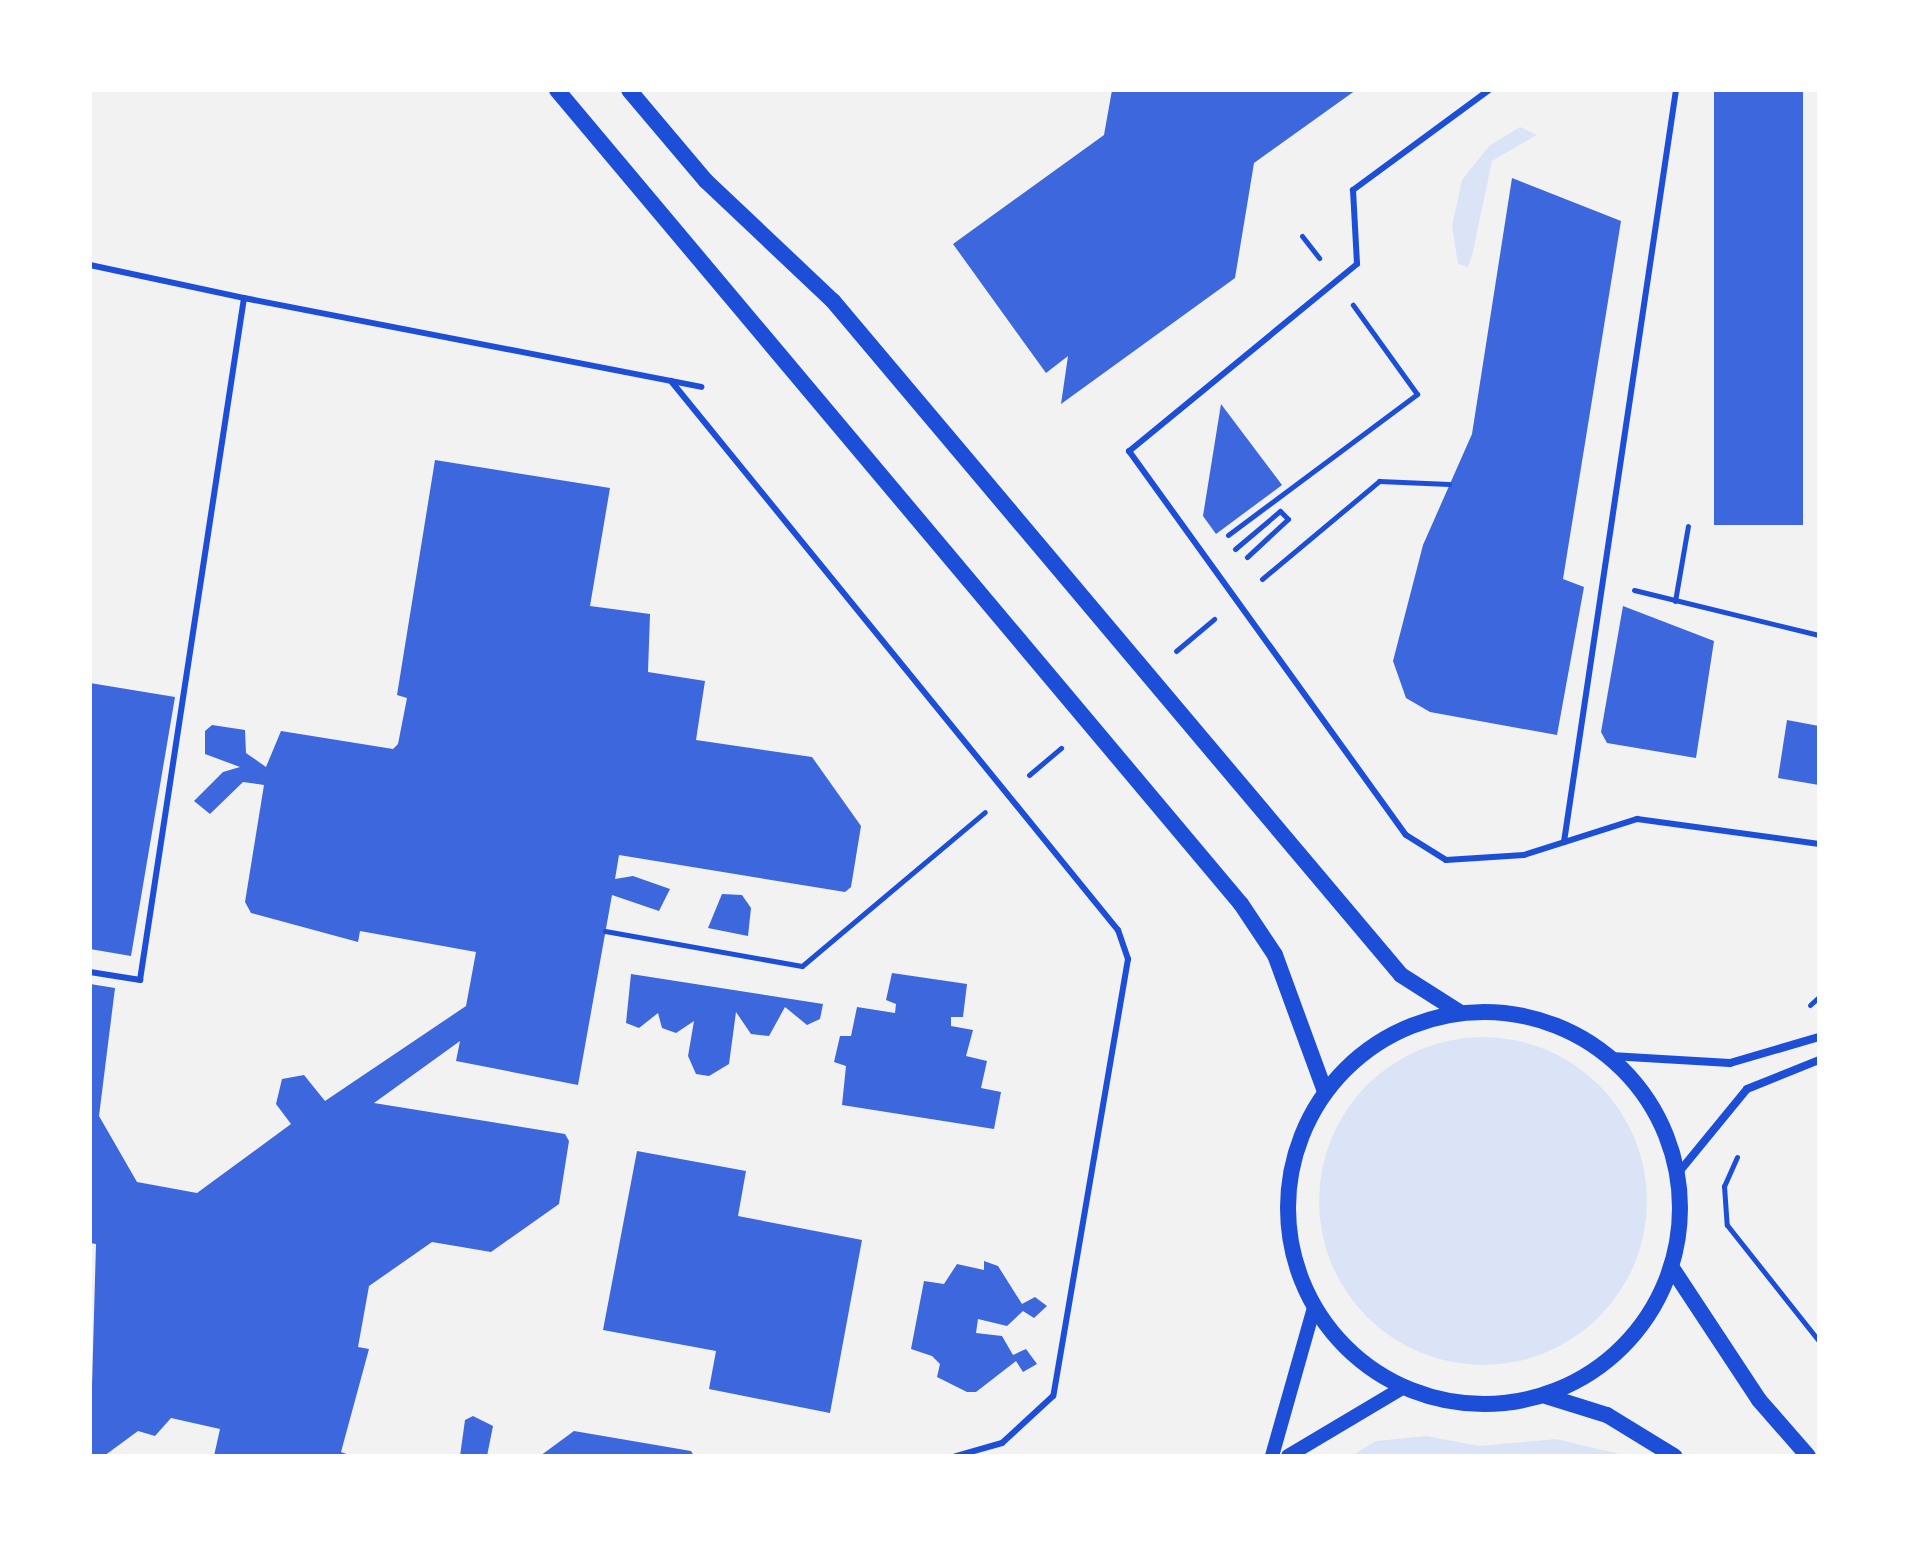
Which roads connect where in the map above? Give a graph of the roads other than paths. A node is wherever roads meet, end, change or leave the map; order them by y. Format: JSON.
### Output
{"nodes":[{"id":1,"x":557,"y":90,"type":"edge"},
{"id":2,"x":629,"y":90,"type":"edge"},
{"id":3,"x":1489,"y":90,"type":"edge"},
{"id":4,"x":1676,"y":90,"type":"edge"},
{"id":5,"x":90,"y":265,"type":"edge"},
{"id":6,"x":244,"y":298,"type":"junction"},
{"id":7,"x":671,"y":381,"type":"junction"},
{"id":8,"x":701,"y":387,"type":"dead end"},
{"id":9,"x":1564,"y":842,"type":"junction"},
{"id":10,"x":1819,"y":844,"type":"edge"},
{"id":11,"x":90,"y":972,"type":"edge"},
{"id":12,"x":1459,"y":1012,"type":"junction"},
{"id":13,"x":1819,"y":1037,"type":"edge"},
{"id":14,"x":1611,"y":1056,"type":"junction"},
{"id":15,"x":1819,"y":1060,"type":"edge"},
{"id":16,"x":1325,"y":1092,"type":"junction"},
{"id":17,"x":1679,"y":1172,"type":"junction"},
{"id":18,"x":1672,"y":1268,"type":"junction"},
{"id":19,"x":1314,"y":1308,"type":"junction"},
{"id":20,"x":1402,"y":1388,"type":"junction"},
{"id":21,"x":1546,"y":1396,"type":"junction"},
{"id":22,"x":956,"y":1456,"type":"edge"},
{"id":23,"x":1272,"y":1456,"type":"edge"},
{"id":24,"x":1288,"y":1456,"type":"edge"},
{"id":25,"x":1674,"y":1456,"type":"edge"},
{"id":26,"x":1808,"y":1456,"type":"edge"}],
"edges":[{"from":1,"to":16,"type":"main road"},
{"from":2,"to":12,"type":"main road"},
{"from":3,"to":9,"type":"lane"},
{"from":4,"to":9,"type":"lane"},
{"from":5,"to":6,"type":"lane"},
{"from":6,"to":7,"type":"lane"},
{"from":6,"to":11,"type":"lane"},
{"from":7,"to":8,"type":"lane"},
{"from":7,"to":22,"type":"lane"},
{"from":9,"to":10,"type":"lane"},
{"from":12,"to":14,"type":"main road"},
{"from":12,"to":16,"type":"main road"},
{"from":13,"to":14,"type":"street"},
{"from":14,"to":17,"type":"main road"},
{"from":15,"to":17,"type":"street"},
{"from":16,"to":19,"type":"main road"},
{"from":17,"to":18,"type":"main road"},
{"from":18,"to":21,"type":"main road"},
{"from":18,"to":26,"type":"main road"},
{"from":19,"to":20,"type":"main road"},
{"from":19,"to":23,"type":"street"},
{"from":20,"to":21,"type":"main road"},
{"from":20,"to":24,"type":"street"},
{"from":21,"to":25,"type":"main road"}]}
